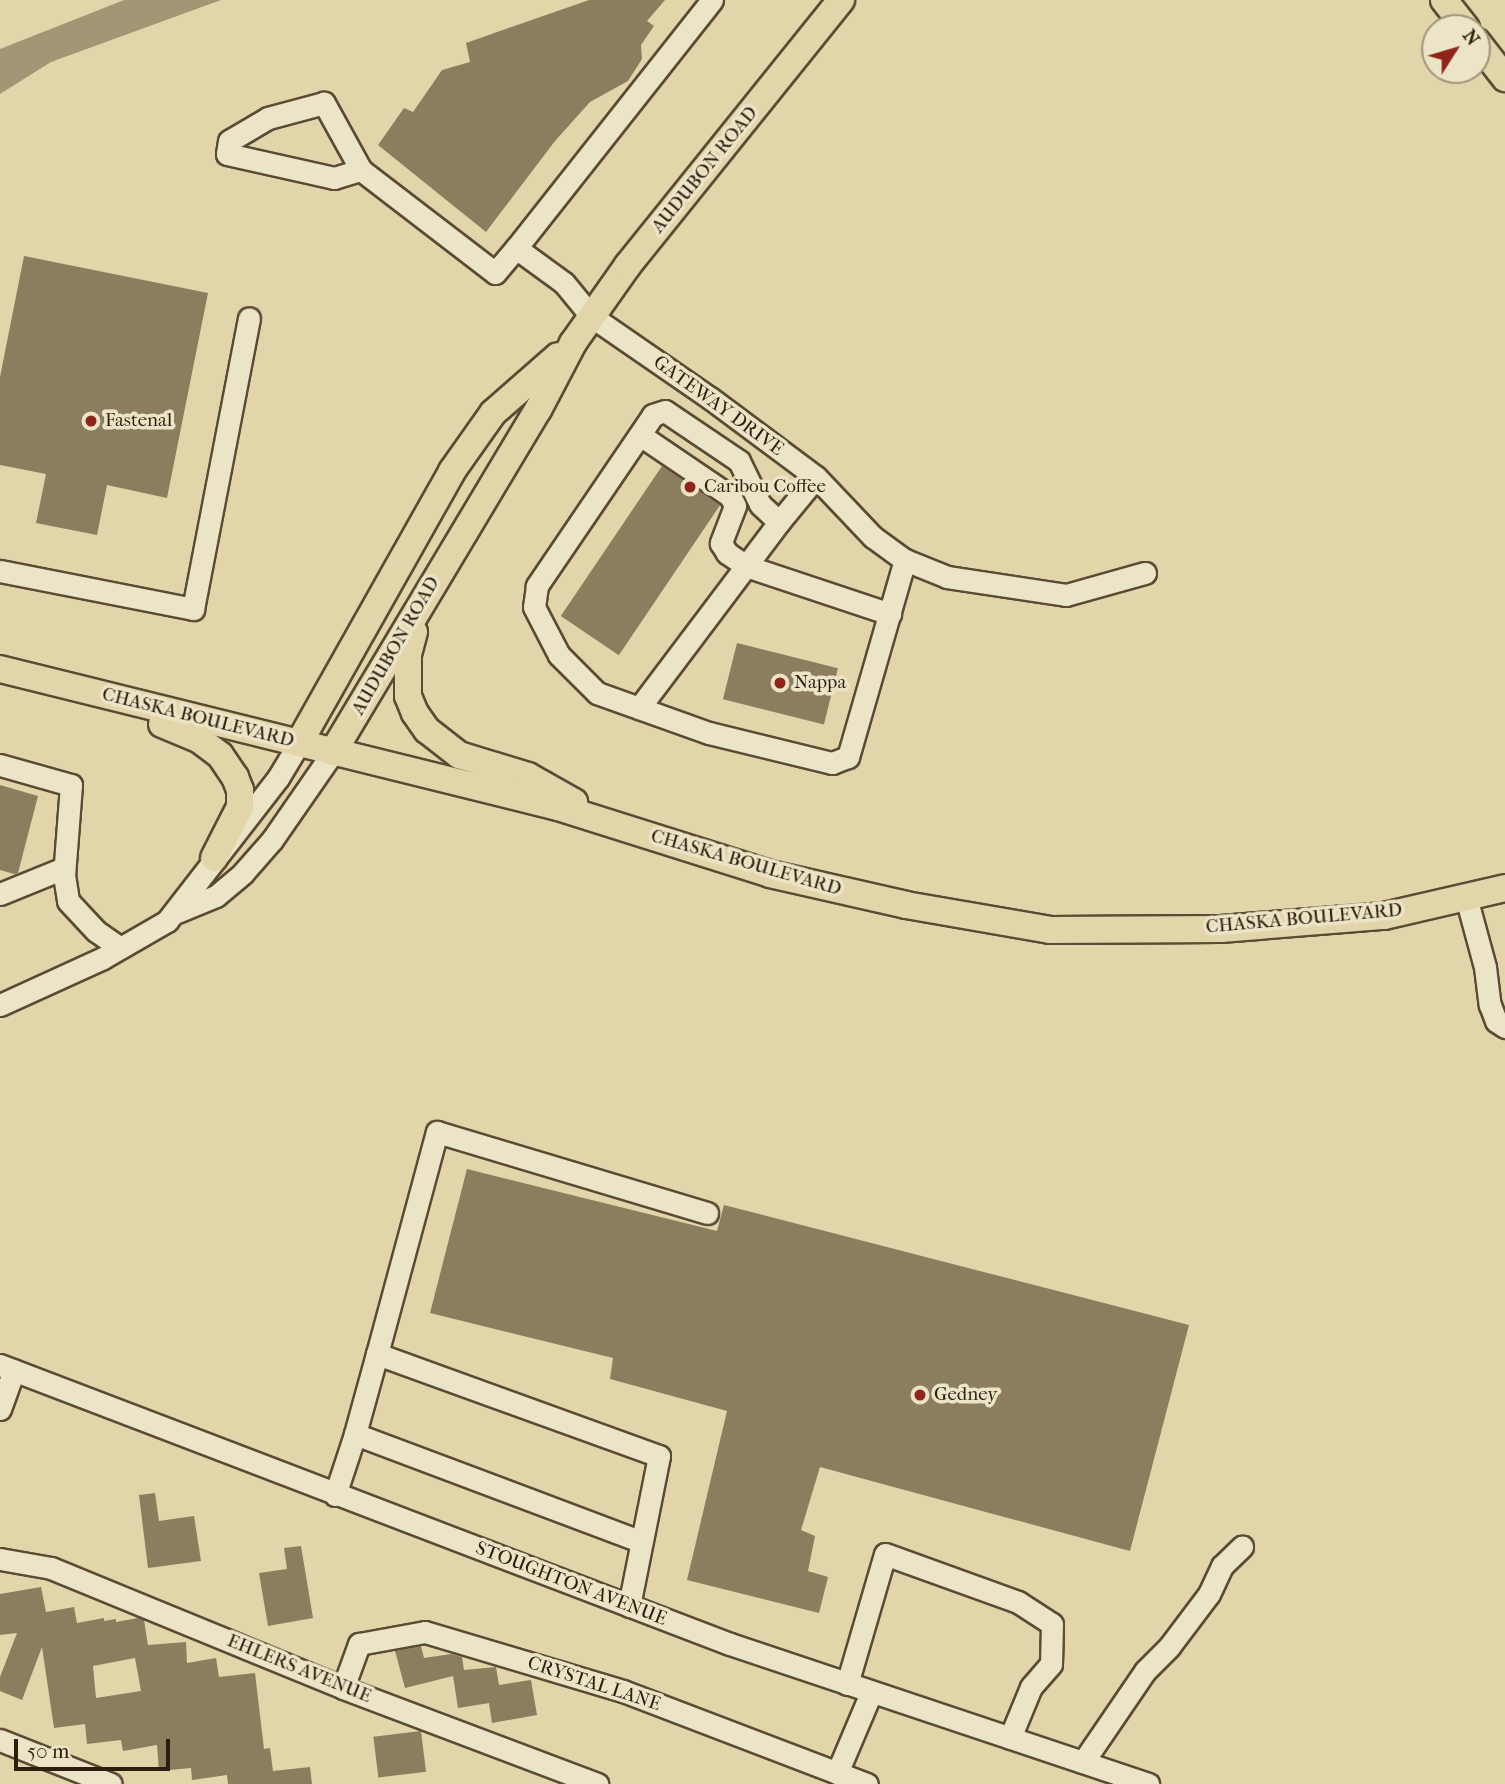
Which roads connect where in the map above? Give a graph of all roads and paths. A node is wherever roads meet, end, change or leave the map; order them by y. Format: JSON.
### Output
{"nodes":[{"id":1,"x":712,"y":0,"type":"edge"},
{"id":2,"x":841,"y":0,"type":"edge"},
{"id":3,"x":1444,"y":0,"type":"edge"},
{"id":4,"x":1455,"y":14,"type":"edge"},
{"id":5,"x":1491,"y":60,"type":"edge"},
{"id":6,"x":1505,"y":78,"type":"edge"},
{"id":7,"x":361,"y":170,"type":"junction"},
{"id":8,"x":516,"y":248,"type":"junction"},
{"id":9,"x":591,"y":316,"type":"junction"},
{"id":10,"x":249,"y":318,"type":"dead end"},
{"id":11,"x":573,"y":343,"type":"junction"},
{"id":12,"x":640,"y":435,"type":"junction"},
{"id":13,"x":816,"y":477,"type":"junction"},
{"id":14,"x":779,"y":522,"type":"junction"},
{"id":15,"x":905,"y":560,"type":"junction"},
{"id":16,"x":746,"y":566,"type":"junction"},
{"id":17,"x":0,"y":571,"type":"edge"},
{"id":18,"x":1145,"y":573,"type":"dead end"},
{"id":19,"x":422,"y":601,"type":"junction"},
{"id":20,"x":890,"y":614,"type":"junction"},
{"id":21,"x":0,"y":669,"type":"edge"},
{"id":22,"x":70,"y":687,"type":"junction"},
{"id":23,"x":639,"y":708,"type":"junction"},
{"id":24,"x":299,"y":743,"type":"junction"},
{"id":25,"x":333,"y":752,"type":"junction"},
{"id":26,"x":0,"y":765,"type":"edge"},
{"id":27,"x":615,"y":825,"type":"junction"},
{"id":28,"x":214,"y":858,"type":"junction"},
{"id":29,"x":64,"y":868,"type":"junction"},
{"id":30,"x":1505,"y":888,"type":"edge"},
{"id":31,"x":0,"y":894,"type":"edge"},
{"id":32,"x":1465,"y":897,"type":"junction"},
{"id":33,"x":177,"y":912,"type":"junction"},
{"id":34,"x":120,"y":948,"type":"junction"},
{"id":35,"x":0,"y":1005,"type":"edge"},
{"id":36,"x":1505,"y":1027,"type":"edge"},
{"id":37,"x":706,"y":1213,"type":"dead end"},
{"id":38,"x":377,"y":1354,"type":"junction"},
{"id":39,"x":7,"y":1367,"type":"edge"},
{"id":40,"x":0,"y":1409,"type":"edge"},
{"id":41,"x":355,"y":1434,"type":"junction"},
{"id":42,"x":335,"y":1495,"type":"junction"},
{"id":43,"x":640,"y":1541,"type":"junction"},
{"id":44,"x":1242,"y":1547,"type":"dead end"},
{"id":45,"x":0,"y":1559,"type":"edge"},
{"id":46,"x":629,"y":1606,"type":"junction"},
{"id":47,"x":847,"y":1684,"type":"junction"},
{"id":48,"x":343,"y":1688,"type":"junction"},
{"id":49,"x":872,"y":1693,"type":"junction"},
{"id":50,"x":1010,"y":1738,"type":"junction"},
{"id":51,"x":0,"y":1740,"type":"edge"},
{"id":52,"x":1083,"y":1762,"type":"junction"},
{"id":53,"x":837,"y":1773,"type":"junction"},
{"id":54,"x":111,"y":1784,"type":"edge"},
{"id":55,"x":597,"y":1784,"type":"edge"},
{"id":56,"x":867,"y":1784,"type":"edge"},
{"id":57,"x":1148,"y":1784,"type":"edge"}],
"edges":[{"from":1,"to":8,"type":"street"},
{"from":2,"to":9,"type":"main road","name":"AUDUBON ROAD"},
{"from":3,"to":4,"type":"main road"},
{"from":5,"to":6,"type":"main road"},
{"from":7,"to":7,"type":"street"},
{"from":7,"to":8,"type":"street"},
{"from":8,"to":9,"type":"street","name":"GATEWAY DRIVE"},
{"from":9,"to":11,"type":"main road","name":"AUDUBON ROAD"},
{"from":9,"to":13,"type":"street","name":"GATEWAY DRIVE"},
{"from":10,"to":17,"type":"street"},
{"from":11,"to":19,"type":"main road","name":"AUDUBON ROAD"},
{"from":11,"to":24,"type":"main road","name":"AUDUBON ROAD"},
{"from":12,"to":14,"type":"street"},
{"from":12,"to":16,"type":"street"},
{"from":12,"to":23,"type":"street"},
{"from":13,"to":14,"type":"street"},
{"from":13,"to":15,"type":"street","name":"GATEWAY DRIVE"},
{"from":14,"to":16,"type":"street"},
{"from":15,"to":18,"type":"street","name":"GATEWAY DRIVE"},
{"from":15,"to":20,"type":"street"},
{"from":16,"to":20,"type":"street"},
{"from":16,"to":23,"type":"street"},
{"from":19,"to":25,"type":"main road","name":"AUDUBON ROAD"},
{"from":19,"to":27,"type":"main road"},
{"from":20,"to":23,"type":"street"},
{"from":21,"to":22,"type":"main road","name":"CHASKA BOULEVARD"},
{"from":22,"to":24,"type":"main road","name":"CHASKA BOULEVARD"},
{"from":22,"to":28,"type":"main road"},
{"from":24,"to":25,"type":"main road","name":"CHASKA BOULEVARD"},
{"from":24,"to":28,"type":"street","name":"AUDUBON ROAD"},
{"from":25,"to":27,"type":"main road","name":"CHASKA BOULEVARD"},
{"from":25,"to":33,"type":"street","name":"AUDUBON ROAD"},
{"from":26,"to":29,"type":"street"},
{"from":27,"to":32,"type":"main road","name":"CHASKA BOULEVARD"},
{"from":28,"to":33,"type":"street","name":"AUDUBON ROAD"},
{"from":29,"to":31,"type":"street"},
{"from":29,"to":34,"type":"street"},
{"from":30,"to":32,"type":"main road","name":"CHASKA BOULEVARD"},
{"from":32,"to":36,"type":"street"},
{"from":33,"to":34,"type":"street","name":"AUDUBON ROAD"},
{"from":34,"to":35,"type":"street","name":"AUDUBON ROAD"},
{"from":37,"to":38,"type":"street"},
{"from":38,"to":41,"type":"street"},
{"from":38,"to":43,"type":"street"},
{"from":39,"to":40,"type":"street"},
{"from":39,"to":42,"type":"street","name":"STOUGHTON AVENUE"},
{"from":41,"to":42,"type":"street"},
{"from":41,"to":43,"type":"street"},
{"from":42,"to":46,"type":"street","name":"STOUGHTON AVENUE"},
{"from":43,"to":46,"type":"street"},
{"from":44,"to":52,"type":"street"},
{"from":45,"to":48,"type":"street","name":"EHLERS AVENUE"},
{"from":46,"to":47,"type":"street","name":"STOUGHTON AVENUE"},
{"from":47,"to":49,"type":"street","name":"STOUGHTON AVENUE"},
{"from":47,"to":50,"type":"street"},
{"from":48,"to":53,"type":"street","name":"CRYSTAL LANE"},
{"from":48,"to":55,"type":"street","name":"EHLERS AVENUE"},
{"from":49,"to":50,"type":"street","name":"STOUGHTON AVENUE"},
{"from":49,"to":53,"type":"street"},
{"from":50,"to":52,"type":"street","name":"STOUGHTON AVENUE"},
{"from":51,"to":54,"type":"street"},
{"from":52,"to":57,"type":"street","name":"STOUGHTON AVENUE"},
{"from":53,"to":56,"type":"street","name":"CRYSTAL LANE"}]}
